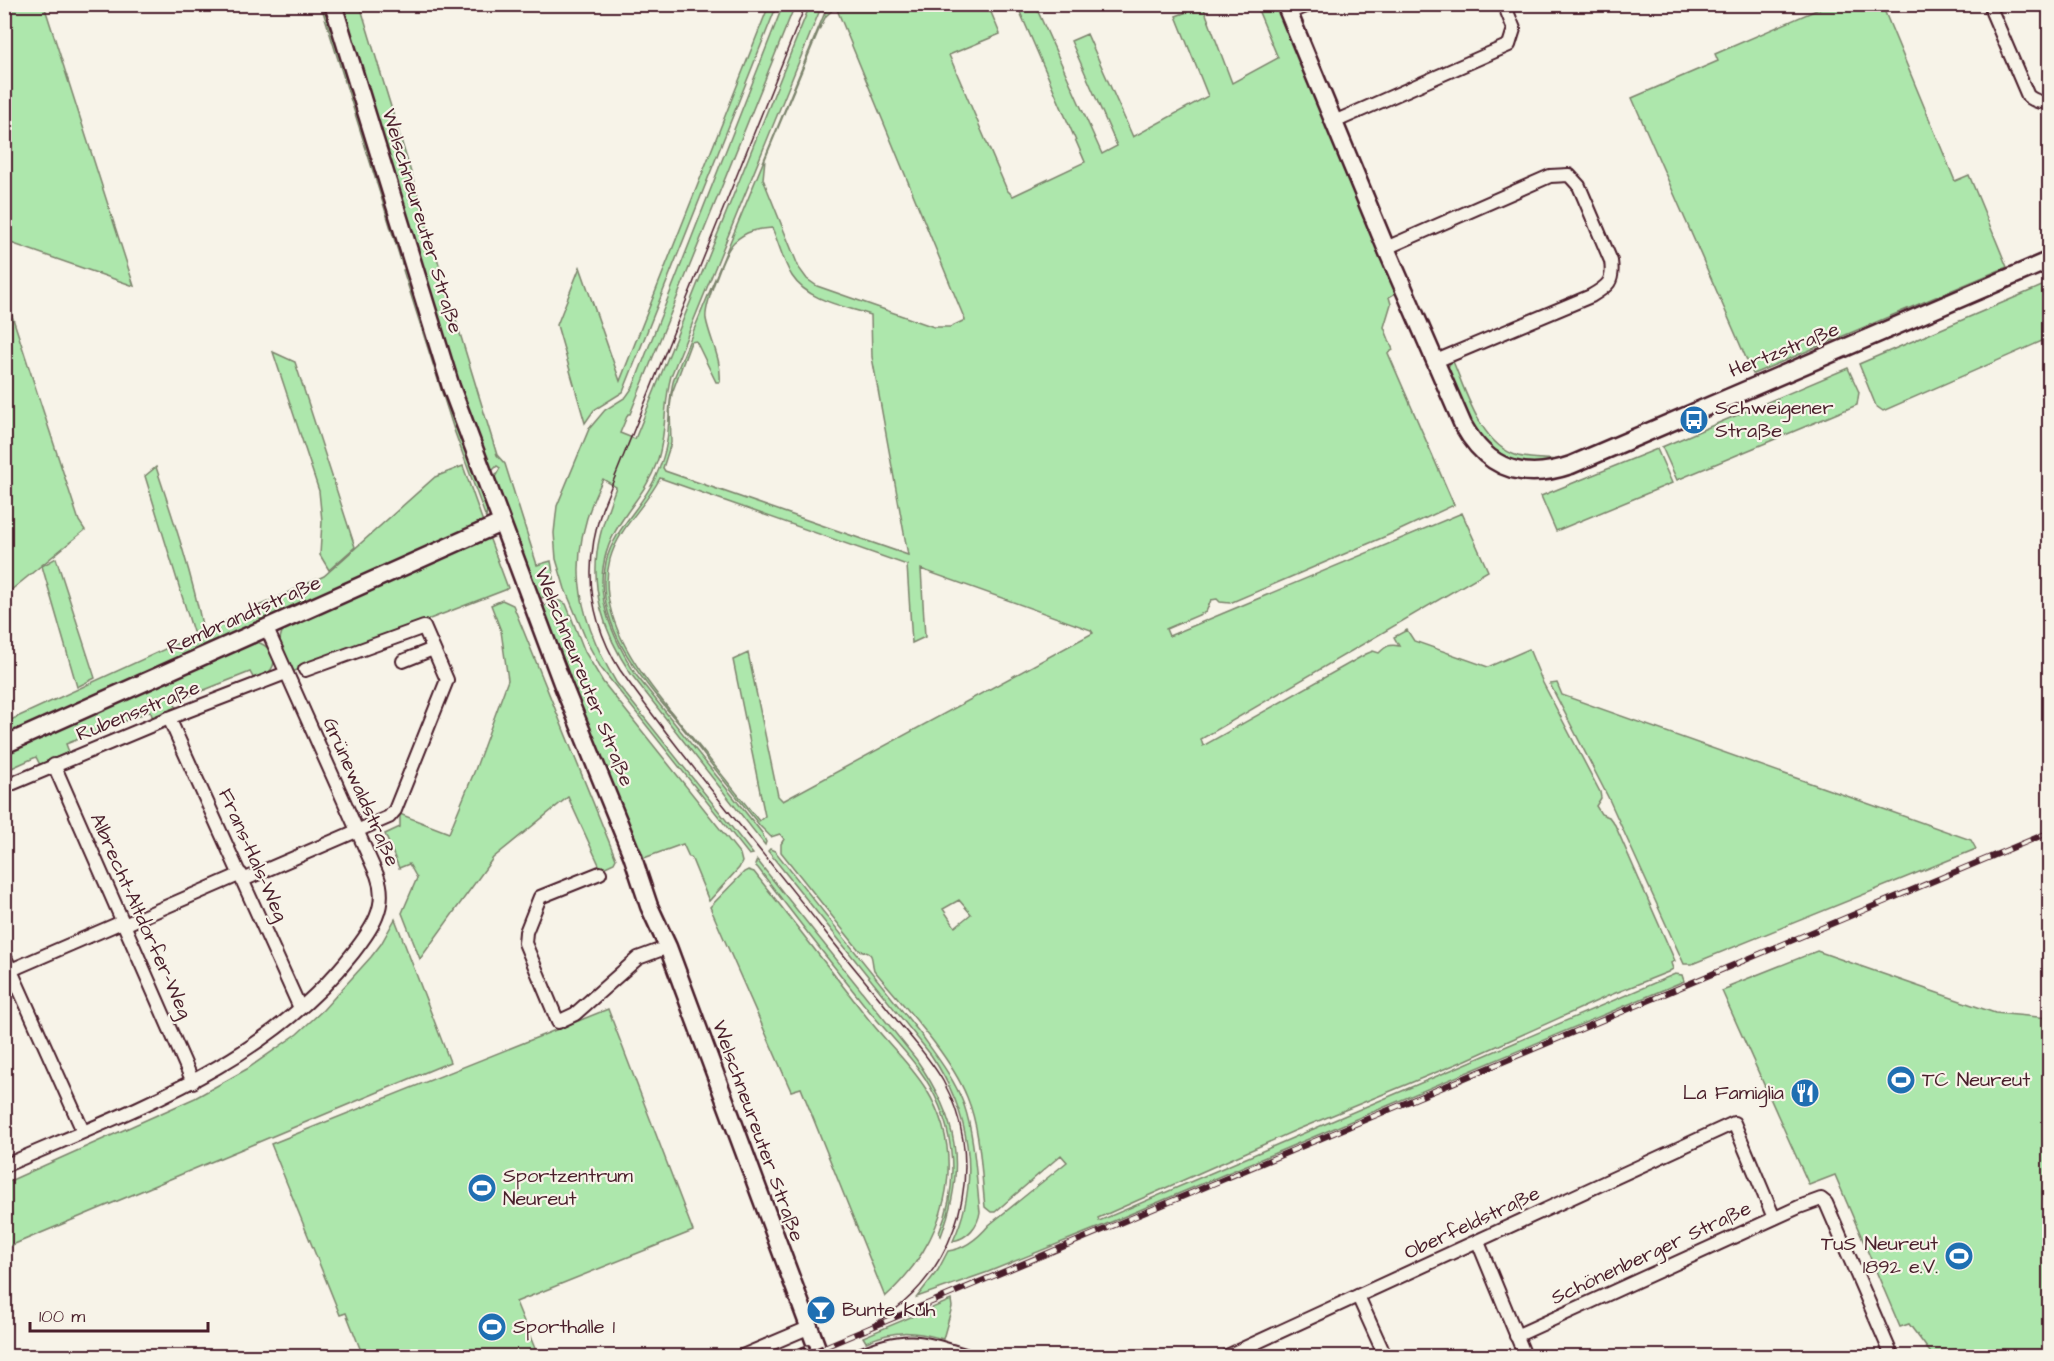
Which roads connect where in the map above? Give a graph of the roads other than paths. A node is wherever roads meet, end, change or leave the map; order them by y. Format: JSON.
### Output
{"nodes":[{"id":1,"x":333,"y":4,"type":"edge"},
{"id":2,"x":1311,"y":4,"type":"edge"},
{"id":3,"x":1504,"y":4,"type":"edge"},
{"id":4,"x":1991,"y":5,"type":"edge"},
{"id":5,"x":1286,"y":9,"type":"edge"},
{"id":6,"x":2049,"y":100,"type":"edge"},
{"id":7,"x":1334,"y":122,"type":"junction"},
{"id":8,"x":1386,"y":248,"type":"junction"},
{"id":9,"x":2049,"y":260,"type":"edge"},
{"id":10,"x":1436,"y":361,"type":"junction"},
{"id":11,"x":501,"y":523,"type":"junction"},
{"id":12,"x":267,"y":629,"type":"junction"},
{"id":13,"x":433,"y":649,"type":"junction"},
{"id":14,"x":404,"y":661,"type":"dead end"},
{"id":15,"x":305,"y":670,"type":"dead end"},
{"id":16,"x":286,"y":673,"type":"junction"},
{"id":17,"x":169,"y":718,"type":"junction"},
{"id":18,"x":4,"y":746,"type":"edge"},
{"id":19,"x":54,"y":765,"type":"junction"},
{"id":20,"x":4,"y":787,"type":"edge"},
{"id":21,"x":357,"y":831,"type":"junction"},
{"id":22,"x":600,"y":873,"type":"dead end"},
{"id":23,"x":242,"y":877,"type":"junction"},
{"id":24,"x":123,"y":923,"type":"junction"},
{"id":25,"x":668,"y":947,"type":"junction"},
{"id":26,"x":7,"y":965,"type":"edge"},
{"id":27,"x":300,"y":1008,"type":"junction"},
{"id":28,"x":193,"y":1082,"type":"junction"},
{"id":29,"x":1734,"y":1123,"type":"joint"},
{"id":30,"x":83,"y":1131,"type":"junction"},
{"id":31,"x":4,"y":1166,"type":"edge"},
{"id":32,"x":1774,"y":1218,"type":"junction"},
{"id":33,"x":1478,"y":1242,"type":"junction"},
{"id":34,"x":1358,"y":1296,"type":"junction"},
{"id":35,"x":808,"y":1328,"type":"junction"},
{"id":36,"x":1516,"y":1336,"type":"junction"},
{"id":37,"x":1244,"y":1353,"type":"edge"},
{"id":38,"x":742,"y":1356,"type":"edge"},
{"id":39,"x":820,"y":1356,"type":"edge"},
{"id":40,"x":857,"y":1356,"type":"edge"},
{"id":41,"x":968,"y":1356,"type":"edge"},
{"id":42,"x":1227,"y":1356,"type":"edge"},
{"id":43,"x":1385,"y":1356,"type":"edge"},
{"id":44,"x":1525,"y":1356,"type":"edge"},
{"id":45,"x":1892,"y":1356,"type":"edge"}],
"edges":[{"from":1,"to":11,"type":"main road","name":"Welschneureuter Straße"},
{"from":2,"to":5,"type":"street"},
{"from":3,"to":7,"type":"street"},
{"from":4,"to":6,"type":"street"},
{"from":5,"to":7,"type":"main road"},
{"from":7,"to":8,"type":"main road"},
{"from":8,"to":10,"type":"main road"},
{"from":8,"to":10,"type":"street"},
{"from":9,"to":10,"type":"main road","name":"Hertzstraße"},
{"from":11,"to":12,"type":"main road","name":"Rembrandtstraße"},
{"from":11,"to":25,"type":"main road","name":"Welschneureuter Straße"},
{"from":12,"to":16,"type":"street","name":"Grünewaldstraße"},
{"from":12,"to":18,"type":"main road","name":"Rembrandtstraße"},
{"from":13,"to":14,"type":"street"},
{"from":13,"to":15,"type":"street"},
{"from":13,"to":21,"type":"street"},
{"from":16,"to":17,"type":"street","name":"Rubensstraße"},
{"from":16,"to":21,"type":"street","name":"Grünewaldstraße"},
{"from":17,"to":19,"type":"street","name":"Rubensstraße"},
{"from":17,"to":23,"type":"street","name":"Frans-Hals-Weg"},
{"from":19,"to":20,"type":"street","name":"Rubensstraße"},
{"from":19,"to":24,"type":"street","name":"Albrecht-Altdorfer-Weg"},
{"from":21,"to":23,"type":"street"},
{"from":21,"to":27,"type":"street","name":"Grünewaldstraße"},
{"from":22,"to":25,"type":"street"},
{"from":23,"to":24,"type":"street"},
{"from":23,"to":27,"type":"street","name":"Frans-Hals-Weg"},
{"from":24,"to":26,"type":"street"},
{"from":24,"to":28,"type":"street","name":"Albrecht-Altdorfer-Weg"},
{"from":25,"to":35,"type":"main road","name":"Welschneureuter Straße"},
{"from":26,"to":30,"type":"street"},
{"from":27,"to":28,"type":"street","name":"Grünewaldstraße"},
{"from":28,"to":30,"type":"street","name":"Grünewaldstraße"},
{"from":29,"to":32,"type":"street","name":"Schönenberger Straße"},
{"from":29,"to":33,"type":"street","name":"Oberfeldstraße"},
{"from":30,"to":31,"type":"street","name":"Grünewaldstraße"},
{"from":32,"to":36,"type":"street","name":"Schönenberger Straße"},
{"from":32,"to":45,"type":"street"},
{"from":33,"to":34,"type":"street","name":"Oberfeldstraße"},
{"from":33,"to":36,"type":"street"},
{"from":34,"to":37,"type":"street","name":"Oberfeldstraße"},
{"from":34,"to":43,"type":"street"},
{"from":35,"to":38,"type":"street"},
{"from":35,"to":39,"type":"main road","name":"Welschneureuter Straße"},
{"from":36,"to":44,"type":"street"},
{"from":37,"to":42,"type":"street","name":"Oberfeldstraße"},
{"from":40,"to":41,"type":"street"}]}
